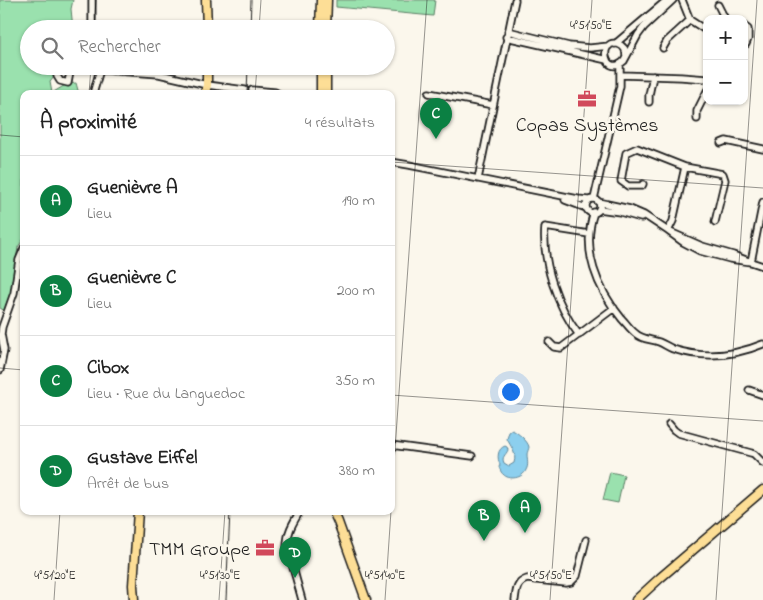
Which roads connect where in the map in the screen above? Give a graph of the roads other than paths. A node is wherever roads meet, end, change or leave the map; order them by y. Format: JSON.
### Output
{"nodes":[{"id":1,"x":92,"y":0,"type":"edge"},
{"id":2,"x":206,"y":0,"type":"edge"},
{"id":3,"x":321,"y":0,"type":"edge"},
{"id":4,"x":326,"y":0,"type":"edge"},
{"id":5,"x":515,"y":0,"type":"edge"},
{"id":6,"x":667,"y":0,"type":"edge"},
{"id":7,"x":674,"y":0,"type":"edge"},
{"id":8,"x":682,"y":0,"type":"edge"},
{"id":9,"x":718,"y":5,"type":"dead end"},
{"id":10,"x":723,"y":15,"type":"edge"},
{"id":11,"x":92,"y":20,"type":"edge"},
{"id":12,"x":207,"y":20,"type":"edge"},
{"id":13,"x":320,"y":20,"type":"edge"},
{"id":14,"x":326,"y":20,"type":"edge"},
{"id":15,"x":690,"y":20,"type":"junction"},
{"id":16,"x":703,"y":28,"type":"edge"},
{"id":17,"x":507,"y":34,"type":"junction"},
{"id":18,"x":612,"y":45,"type":"junction"},
{"id":19,"x":663,"y":48,"type":"dead end"},
{"id":20,"x":626,"y":57,"type":"junction"},
{"id":21,"x":607,"y":60,"type":"junction"},
{"id":22,"x":620,"y":64,"type":"junction"},
{"id":23,"x":57,"y":75,"type":"edge"},
{"id":24,"x":70,"y":75,"type":"edge"},
{"id":25,"x":98,"y":75,"type":"edge"},
{"id":26,"x":163,"y":75,"type":"edge"},
{"id":27,"x":208,"y":75,"type":"edge"},
{"id":28,"x":321,"y":75,"type":"edge"},
{"id":29,"x":326,"y":75,"type":"edge"},
{"id":30,"x":621,"y":75,"type":"junction"},
{"id":31,"x":653,"y":76,"type":"junction"},
{"id":32,"x":703,"y":79,"type":"edge"},
{"id":33,"x":207,"y":85,"type":"junction"},
{"id":34,"x":94,"y":90,"type":"edge"},
{"id":35,"x":206,"y":90,"type":"edge"},
{"id":36,"x":244,"y":90,"type":"dead end"},
{"id":37,"x":321,"y":90,"type":"edge"},
{"id":38,"x":326,"y":90,"type":"edge"},
{"id":39,"x":428,"y":94,"type":"dead end"},
{"id":40,"x":703,"y":99,"type":"edge"},
{"id":41,"x":648,"y":102,"type":"dead end"},
{"id":42,"x":493,"y":105,"type":"junction"},
{"id":43,"x":697,"y":119,"type":"dead end"},
{"id":44,"x":721,"y":143,"type":"dead end"},
{"id":45,"x":763,"y":148,"type":"edge"},
{"id":46,"x":395,"y":163,"type":"edge"},
{"id":47,"x":685,"y":167,"type":"junction"},
{"id":48,"x":478,"y":179,"type":"junction"},
{"id":49,"x":643,"y":184,"type":"dead end"},
{"id":50,"x":549,"y":194,"type":"junction"},
{"id":51,"x":594,"y":200,"type":"junction"},
{"id":52,"x":763,"y":202,"type":"edge"},
{"id":53,"x":592,"y":210,"type":"junction"},
{"id":54,"x":653,"y":221,"type":"junction"},
{"id":55,"x":715,"y":222,"type":"dead end"},
{"id":56,"x":760,"y":228,"type":"edge"},
{"id":57,"x":668,"y":231,"type":"junction"},
{"id":58,"x":589,"y":232,"type":"junction"},
{"id":59,"x":20,"y":258,"type":"edge"},
{"id":60,"x":751,"y":262,"type":"junction"},
{"id":61,"x":763,"y":266,"type":"edge"},
{"id":62,"x":614,"y":308,"type":"junction"},
{"id":63,"x":580,"y":334,"type":"junction"},
{"id":64,"x":549,"y":342,"type":"dead end"},
{"id":65,"x":763,"y":344,"type":"edge"},
{"id":66,"x":0,"y":370,"type":"edge"},
{"id":67,"x":749,"y":390,"type":"dead end"},
{"id":68,"x":763,"y":395,"type":"edge"},
{"id":69,"x":669,"y":424,"type":"dead end"},
{"id":70,"x":395,"y":446,"type":"edge"},
{"id":71,"x":472,"y":456,"type":"dead end"},
{"id":72,"x":763,"y":463,"type":"edge"},
{"id":73,"x":763,"y":490,"type":"edge"},
{"id":74,"x":138,"y":515,"type":"edge"},
{"id":75,"x":298,"y":515,"type":"edge"},
{"id":76,"x":335,"y":515,"type":"edge"},
{"id":77,"x":338,"y":515,"type":"edge"},
{"id":78,"x":338,"y":522,"type":"junction"},
{"id":79,"x":586,"y":540,"type":"dead end"},
{"id":80,"x":134,"y":600,"type":"edge"},
{"id":81,"x":302,"y":600,"type":"edge"},
{"id":82,"x":366,"y":600,"type":"edge"},
{"id":83,"x":515,"y":600,"type":"edge"},
{"id":84,"x":636,"y":600,"type":"edge"}],
"edges":[{"from":1,"to":11,"type":"street"},
{"from":2,"to":12,"type":"main road"},
{"from":3,"to":13,"type":"main road"},
{"from":4,"to":14,"type":"main road"},
{"from":5,"to":17,"type":"street"},
{"from":6,"to":18,"type":"street"},
{"from":7,"to":20,"type":"street"},
{"from":8,"to":15,"type":"street"},
{"from":9,"to":10,"type":"street"},
{"from":15,"to":16,"type":"street"},
{"from":15,"to":19,"type":"street"},
{"from":17,"to":18,"type":"street"},
{"from":17,"to":21,"type":"street"},
{"from":17,"to":42,"type":"street"},
{"from":18,"to":20,"type":"street"},
{"from":18,"to":21,"type":"street"},
{"from":20,"to":22,"type":"street"},
{"from":21,"to":22,"type":"street"},
{"from":22,"to":30,"type":"street"},
{"from":23,"to":24,"type":"street"},
{"from":25,"to":34,"type":"street"},
{"from":26,"to":33,"type":"street"},
{"from":27,"to":33,"type":"main road"},
{"from":28,"to":37,"type":"main road"},
{"from":29,"to":38,"type":"main road"},
{"from":30,"to":31,"type":"street"},
{"from":30,"to":51,"type":"street"},
{"from":31,"to":32,"type":"street"},
{"from":31,"to":41,"type":"street"},
{"from":33,"to":35,"type":"main road"},
{"from":33,"to":36,"type":"street"},
{"from":39,"to":42,"type":"street"},
{"from":40,"to":43,"type":"street"},
{"from":42,"to":48,"type":"street"},
{"from":44,"to":45,"type":"street"},
{"from":46,"to":48,"type":"street"},
{"from":47,"to":49,"type":"street"},
{"from":47,"to":55,"type":"street"},
{"from":47,"to":57,"type":"street"},
{"from":48,"to":50,"type":"street"},
{"from":50,"to":51,"type":"street"},
{"from":50,"to":53,"type":"street"},
{"from":51,"to":53,"type":"street"},
{"from":51,"to":53,"type":"street"},
{"from":51,"to":54,"type":"street"},
{"from":52,"to":56,"type":"street"},
{"from":53,"to":54,"type":"street"},
{"from":53,"to":58,"type":"street"},
{"from":54,"to":57,"type":"street"},
{"from":56,"to":60,"type":"street"},
{"from":57,"to":60,"type":"street"},
{"from":58,"to":62,"type":"street"},
{"from":58,"to":63,"type":"street"},
{"from":59,"to":66,"type":"street"},
{"from":60,"to":61,"type":"street"},
{"from":62,"to":63,"type":"street"},
{"from":62,"to":65,"type":"street"},
{"from":63,"to":64,"type":"street"},
{"from":67,"to":68,"type":"street"},
{"from":69,"to":72,"type":"street"},
{"from":70,"to":71,"type":"street"},
{"from":73,"to":84,"type":"main road"},
{"from":74,"to":80,"type":"main road"},
{"from":75,"to":81,"type":"street"},
{"from":76,"to":78,"type":"main road"},
{"from":77,"to":78,"type":"main road"},
{"from":78,"to":82,"type":"main road"},
{"from":79,"to":83,"type":"street"}]}
